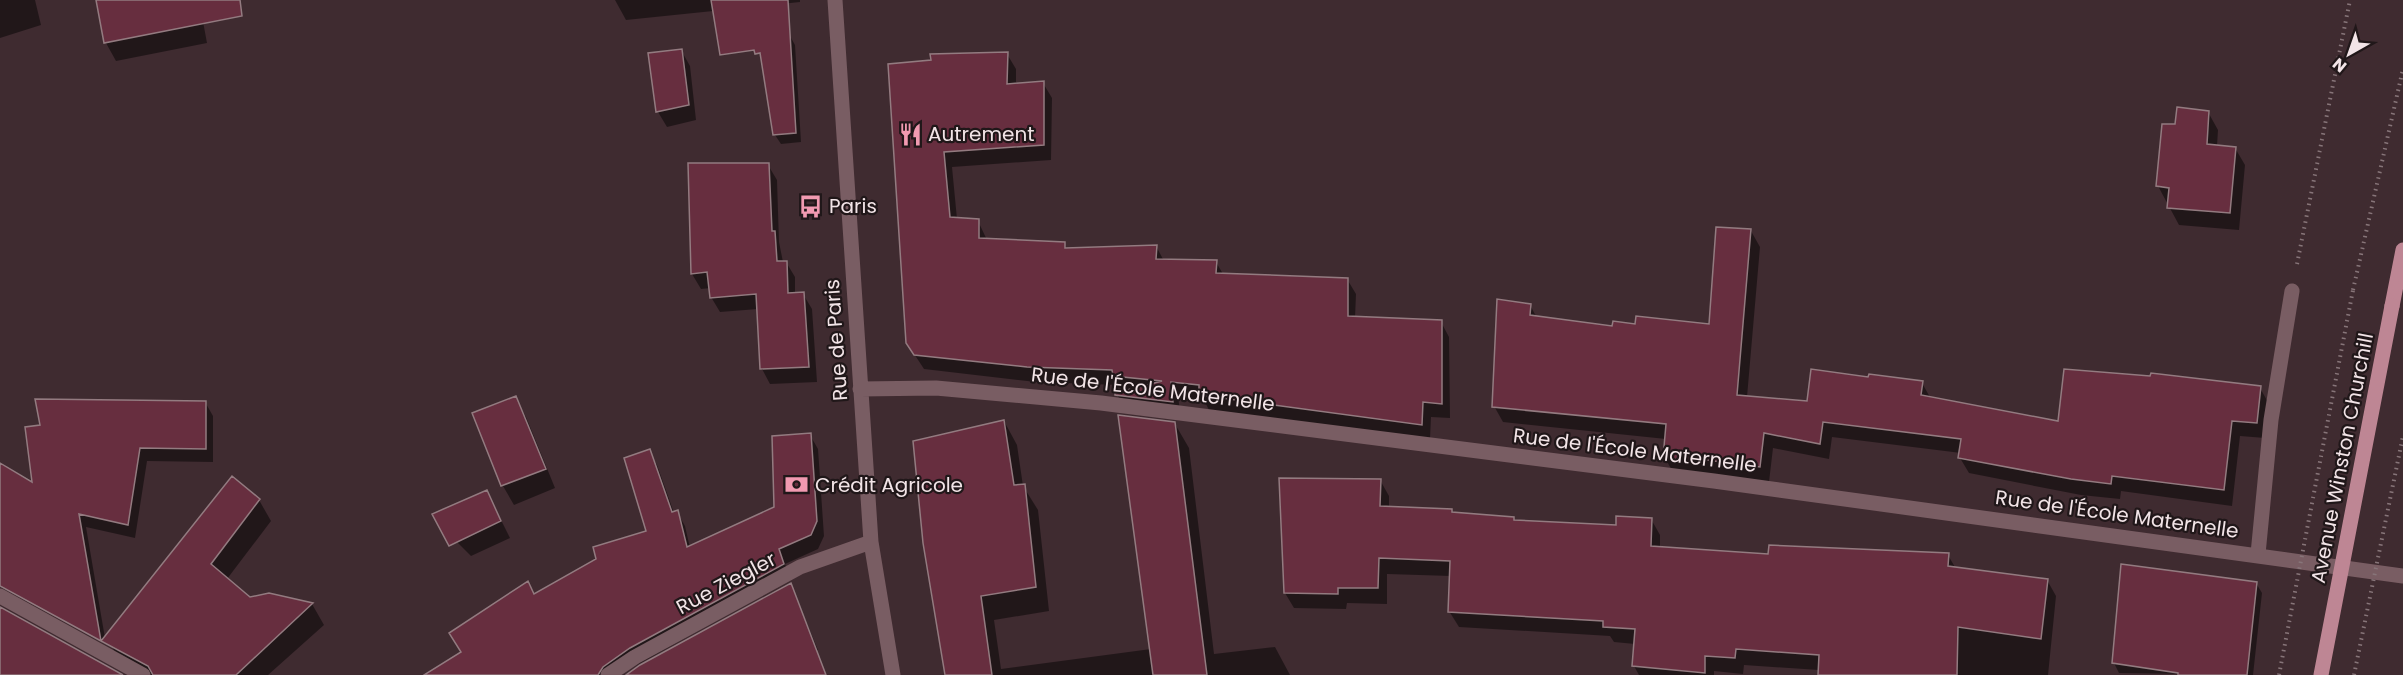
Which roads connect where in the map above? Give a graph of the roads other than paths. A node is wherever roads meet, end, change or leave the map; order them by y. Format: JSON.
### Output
{"nodes":[{"id":1,"x":835,"y":0,"type":"edge"},
{"id":2,"x":2403,"y":250,"type":"edge"},
{"id":3,"x":2292,"y":291,"type":"road end"},
{"id":4,"x":860,"y":389,"type":"junction"},
{"id":5,"x":871,"y":542,"type":"junction"},
{"id":6,"x":2258,"y":554,"type":"junction"},
{"id":7,"x":2403,"y":576,"type":"edge"},
{"id":8,"x":0,"y":596,"type":"edge"},
{"id":9,"x":143,"y":675,"type":"edge"},
{"id":10,"x":608,"y":675,"type":"edge"},
{"id":11,"x":893,"y":675,"type":"edge"},
{"id":12,"x":2322,"y":675,"type":"edge"}],
"edges":[{"from":1,"to":4,"type":"street","name":"Rue de Paris"},
{"from":2,"to":12,"type":"main road","name":"Avenue Winston Churchill","bridge":true},
{"from":3,"to":6,"type":"street"},
{"from":4,"to":5,"type":"street","name":"Rue de Paris"},
{"from":4,"to":6,"type":"street","name":"Rue de l'École Maternelle"},
{"from":5,"to":10,"type":"street","name":"Rue Ziegler"},
{"from":5,"to":11,"type":"street","name":"Rue de Paris"},
{"from":6,"to":7,"type":"street","name":"Rue de l'École Maternelle"},
{"from":8,"to":9,"type":"street"}]}
